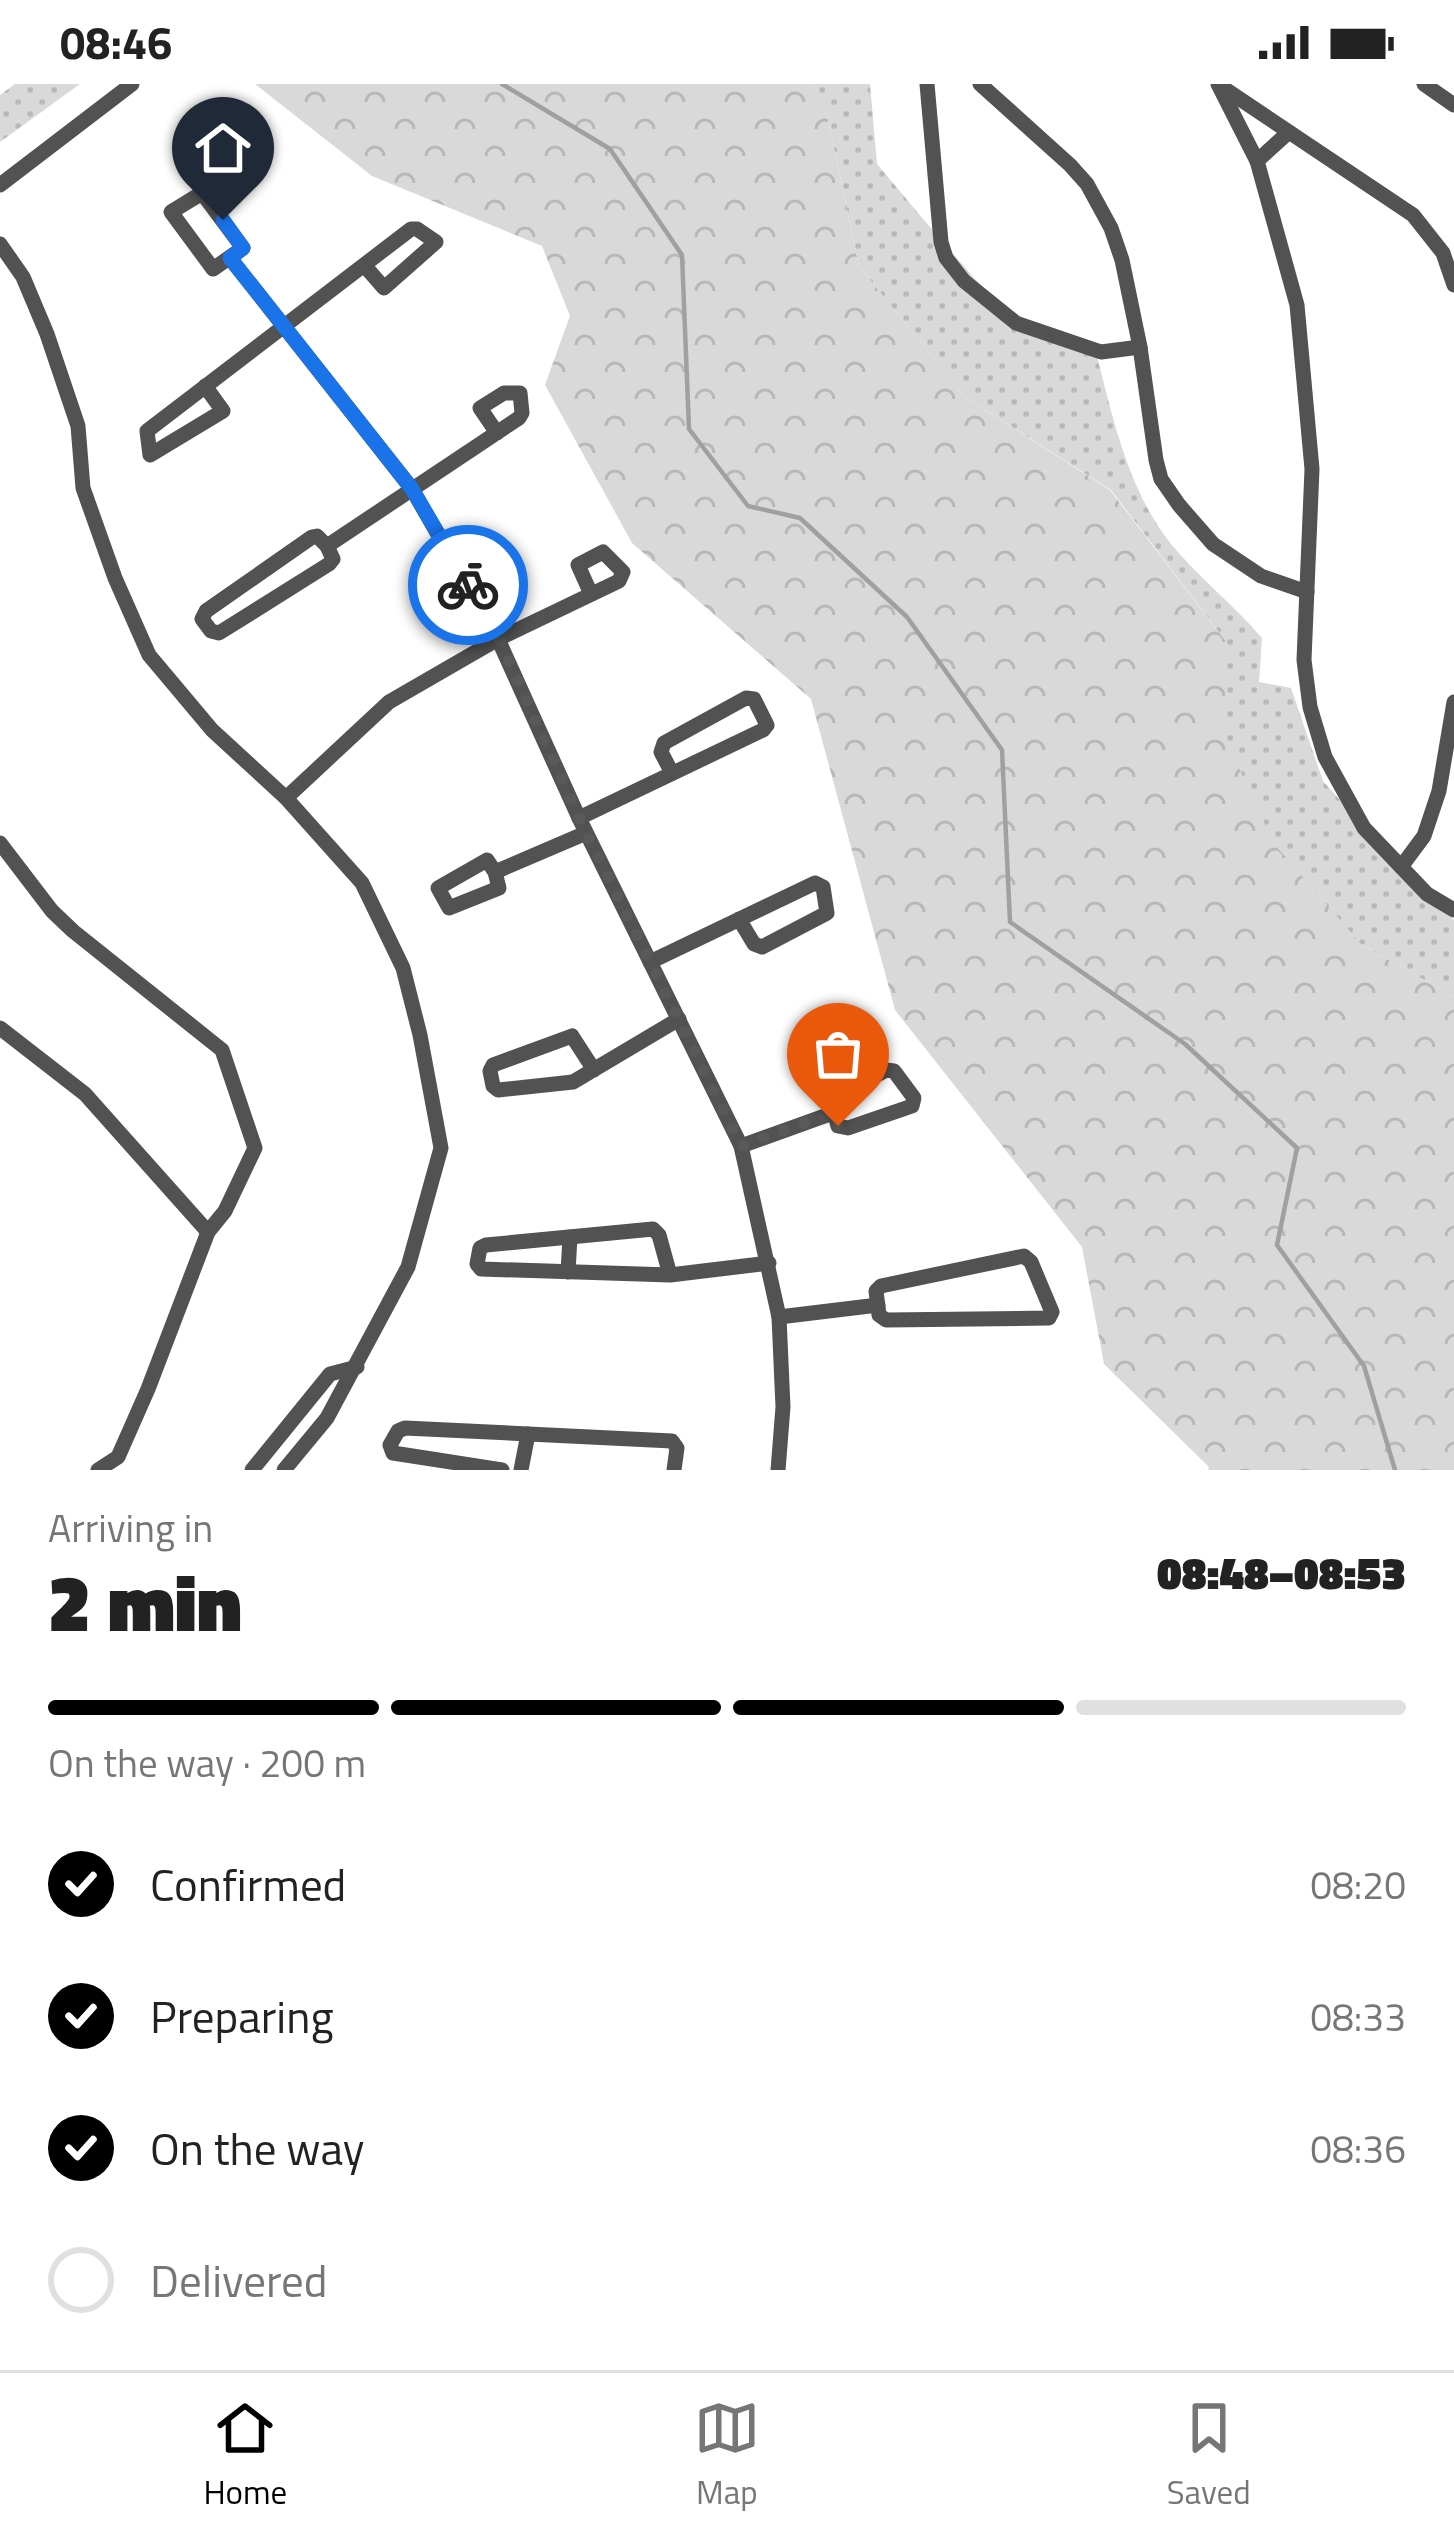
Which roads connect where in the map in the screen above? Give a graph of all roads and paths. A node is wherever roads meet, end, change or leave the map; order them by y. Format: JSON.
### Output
{"nodes":[{"id":1,"x":132,"y":84,"type":"edge"},
{"id":2,"x":928,"y":84,"type":"edge"},
{"id":3,"x":980,"y":84,"type":"edge"},
{"id":4,"x":1218,"y":84,"type":"edge"},
{"id":5,"x":1424,"y":84,"type":"edge"},
{"id":6,"x":1454,"y":105,"type":"edge"},
{"id":7,"x":1289,"y":132,"type":"junction"},
{"id":8,"x":1256,"y":161,"type":"junction"},
{"id":9,"x":0,"y":185,"type":"edge"},
{"id":10,"x":0,"y":244,"type":"edge"},
{"id":11,"x":230,"y":258,"type":"junction"},
{"id":12,"x":364,"y":265,"type":"dead end"},
{"id":13,"x":1454,"y":285,"type":"edge"},
{"id":14,"x":283,"y":326,"type":"junction"},
{"id":15,"x":1140,"y":347,"type":"junction"},
{"id":16,"x":205,"y":386,"type":"junction"},
{"id":17,"x":496,"y":433,"type":"dead end"},
{"id":18,"x":412,"y":489,"type":"junction"},
{"id":19,"x":327,"y":546,"type":"junction"},
{"id":20,"x":1307,"y":592,"type":"junction"},
{"id":21,"x":591,"y":594,"type":"dead end"},
{"id":22,"x":499,"y":639,"type":"junction"},
{"id":23,"x":1454,"y":702,"type":"edge"},
{"id":24,"x":672,"y":773,"type":"junction"},
{"id":25,"x":286,"y":797,"type":"junction"},
{"id":26,"x":582,"y":825,"type":"junction"},
{"id":27,"x":0,"y":843,"type":"edge"},
{"id":28,"x":1401,"y":867,"type":"junction"},
{"id":29,"x":495,"y":872,"type":"dead end"},
{"id":30,"x":1454,"y":910,"type":"edge"},
{"id":31,"x":739,"y":919,"type":"junction"},
{"id":32,"x":650,"y":962,"type":"junction"},
{"id":33,"x":679,"y":1019,"type":"junction"},
{"id":34,"x":0,"y":1028,"type":"edge"},
{"id":35,"x":594,"y":1070,"type":"junction"},
{"id":36,"x":833,"y":1113,"type":"junction"},
{"id":37,"x":741,"y":1146,"type":"junction"},
{"id":38,"x":208,"y":1232,"type":"junction"},
{"id":39,"x":569,"y":1237,"type":"junction"},
{"id":40,"x":769,"y":1263,"type":"junction"},
{"id":41,"x":568,"y":1272,"type":"junction"},
{"id":42,"x":670,"y":1275,"type":"junction"},
{"id":43,"x":878,"y":1305,"type":"junction"},
{"id":44,"x":779,"y":1317,"type":"junction"},
{"id":45,"x":357,"y":1367,"type":"junction"},
{"id":46,"x":528,"y":1434,"type":"junction"},
{"id":47,"x":680,"y":1469,"type":"edge"},
{"id":48,"x":98,"y":1470,"type":"edge"},
{"id":49,"x":252,"y":1470,"type":"edge"},
{"id":50,"x":284,"y":1470,"type":"edge"},
{"id":51,"x":502,"y":1470,"type":"edge"},
{"id":52,"x":521,"y":1470,"type":"edge"},
{"id":53,"x":778,"y":1470,"type":"edge"}],
"edges":[{"from":1,"to":9,"type":"street"},
{"from":2,"to":15,"type":"street"},
{"from":3,"to":15,"type":"street"},
{"from":4,"to":7,"type":"street"},
{"from":4,"to":8,"type":"street"},
{"from":5,"to":6,"type":"street"},
{"from":7,"to":8,"type":"street"},
{"from":7,"to":13,"type":"street"},
{"from":8,"to":20,"type":"street"},
{"from":10,"to":25,"type":"street"},
{"from":11,"to":11,"type":"street"},
{"from":11,"to":14,"type":"street"},
{"from":12,"to":14,"type":"street"},
{"from":14,"to":16,"type":"street"},
{"from":14,"to":18,"type":"street"},
{"from":15,"to":20,"type":"street"},
{"from":16,"to":16,"type":"street"},
{"from":17,"to":18,"type":"street"},
{"from":18,"to":19,"type":"street"},
{"from":18,"to":22,"type":"street"},
{"from":19,"to":19,"type":"street"},
{"from":20,"to":28,"type":"street"},
{"from":21,"to":22,"type":"street"},
{"from":22,"to":25,"type":"street"},
{"from":22,"to":26,"type":"street"},
{"from":23,"to":28,"type":"street"},
{"from":24,"to":24,"type":"street"},
{"from":24,"to":26,"type":"street"},
{"from":25,"to":45,"type":"street"},
{"from":26,"to":29,"type":"street"},
{"from":26,"to":32,"type":"street"},
{"from":27,"to":38,"type":"street"},
{"from":28,"to":30,"type":"street"},
{"from":31,"to":31,"type":"street"},
{"from":31,"to":32,"type":"street"},
{"from":32,"to":33,"type":"street"},
{"from":33,"to":35,"type":"street"},
{"from":33,"to":37,"type":"street"},
{"from":34,"to":38,"type":"street"},
{"from":35,"to":35,"type":"street"},
{"from":36,"to":36,"type":"street"},
{"from":36,"to":37,"type":"street"},
{"from":37,"to":40,"type":"street"},
{"from":38,"to":48,"type":"street"},
{"from":39,"to":41,"type":"street"},
{"from":39,"to":41,"type":"street"},
{"from":39,"to":42,"type":"street"},
{"from":40,"to":42,"type":"street"},
{"from":40,"to":44,"type":"street"},
{"from":41,"to":42,"type":"street"},
{"from":43,"to":43,"type":"street"},
{"from":43,"to":44,"type":"street"},
{"from":44,"to":53,"type":"street"},
{"from":45,"to":49,"type":"street"},
{"from":45,"to":50,"type":"street"},
{"from":46,"to":47,"type":"street"},
{"from":46,"to":51,"type":"street"},
{"from":46,"to":52,"type":"street"}]}
